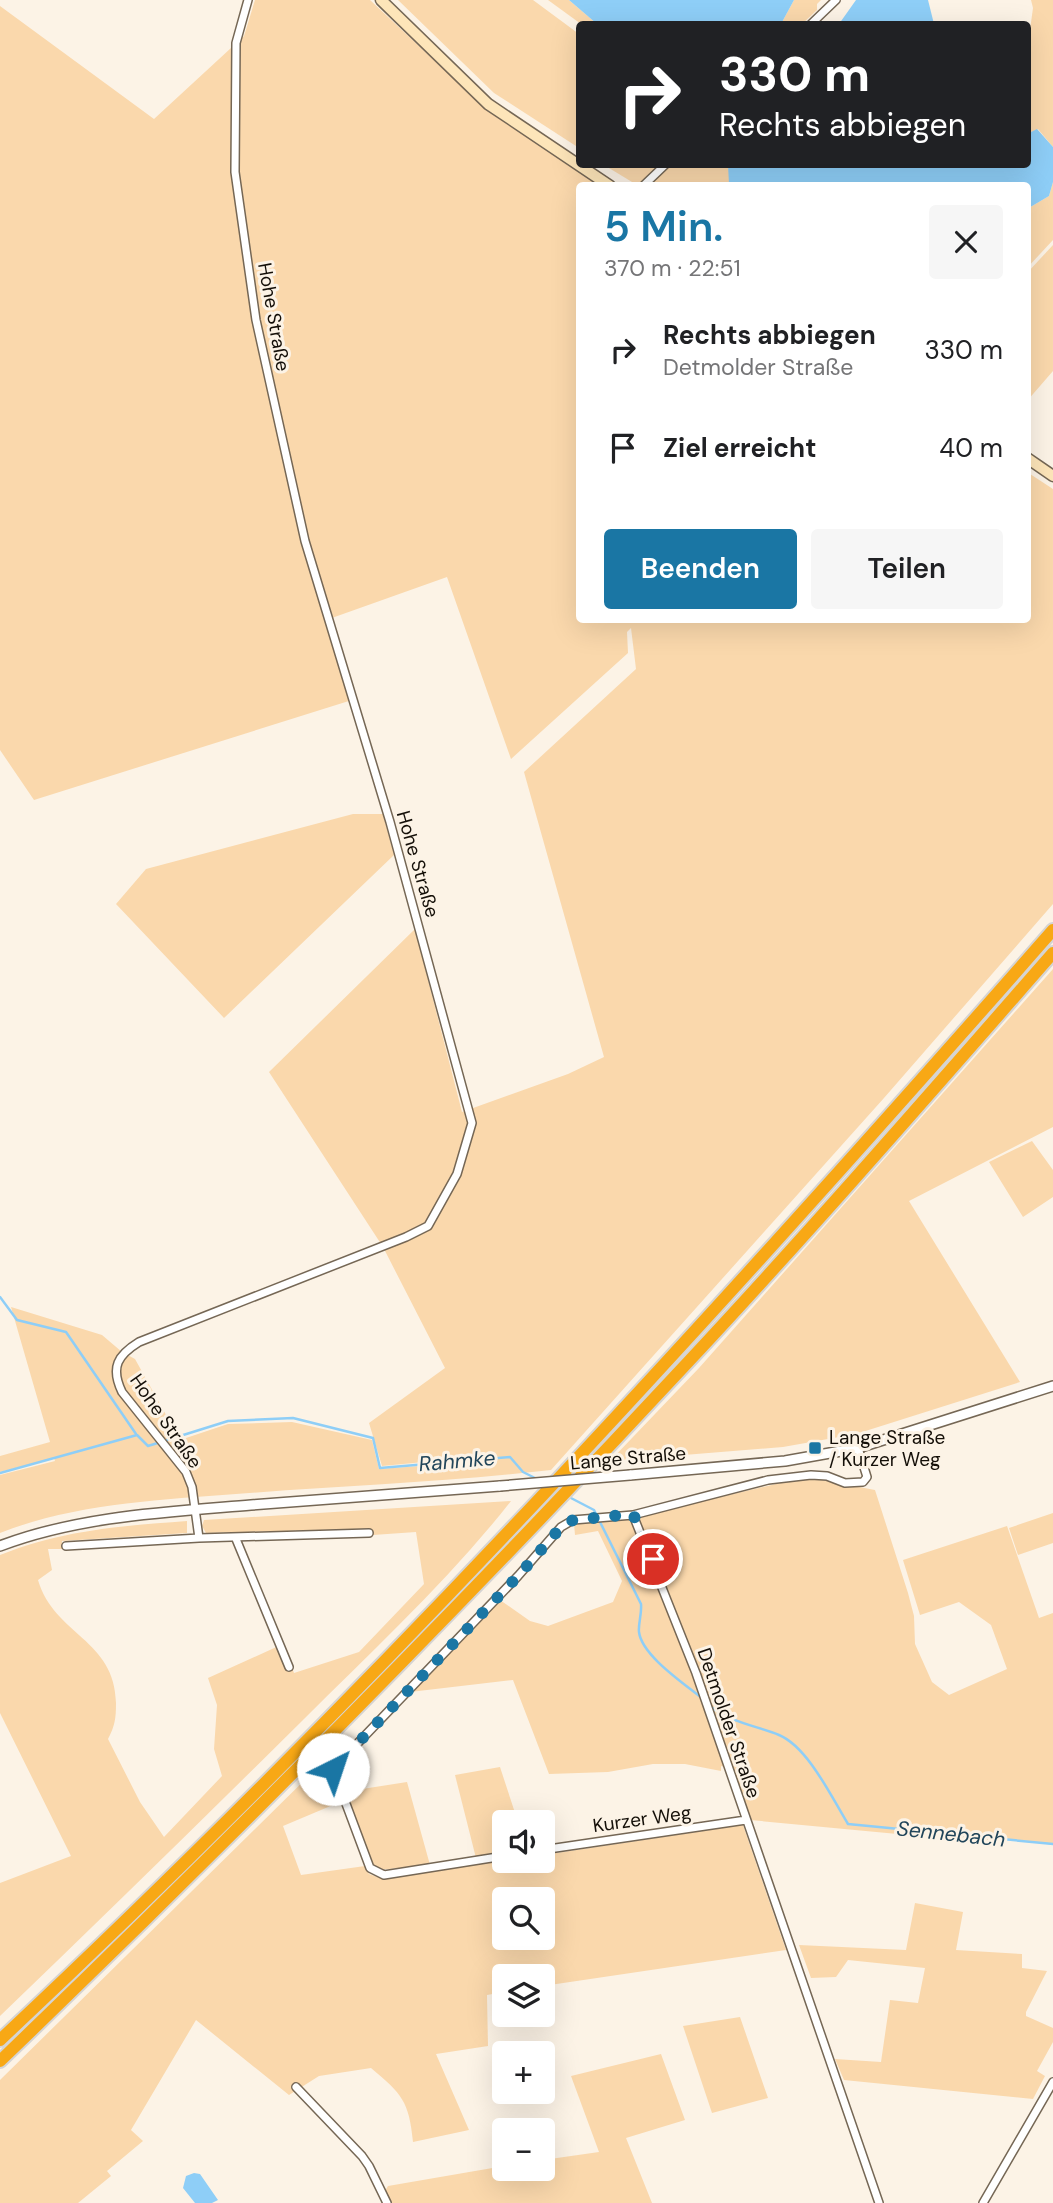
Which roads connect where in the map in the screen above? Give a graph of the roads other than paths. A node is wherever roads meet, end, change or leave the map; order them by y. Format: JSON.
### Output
{"nodes":[{"id":1,"x":248,"y":0,"type":"edge"},
{"id":2,"x":381,"y":0,"type":"edge"},
{"id":3,"x":836,"y":0,"type":"edge"},
{"id":4,"x":814,"y":21,"type":"edge"},
{"id":5,"x":576,"y":163,"type":"edge"},
{"id":6,"x":583,"y":168,"type":"edge"},
{"id":7,"x":662,"y":168,"type":"edge"},
{"id":8,"x":604,"y":182,"type":"edge"},
{"id":9,"x":647,"y":182,"type":"edge"},
{"id":10,"x":1031,"y":461,"type":"edge"},
{"id":11,"x":1053,"y":476,"type":"edge"},
{"id":12,"x":1053,"y":930,"type":"edge"},
{"id":13,"x":1053,"y":953,"type":"edge"},
{"id":14,"x":1053,"y":1386,"type":"edge"},
{"id":15,"x":858,"y":1448,"type":"junction"},
{"id":16,"x":195,"y":1510,"type":"junction"},
{"id":17,"x":633,"y":1514,"type":"junction"},
{"id":18,"x":369,"y":1533,"type":"dead end"},
{"id":19,"x":199,"y":1538,"type":"junction"},
{"id":20,"x":236,"y":1539,"type":"junction"},
{"id":21,"x":0,"y":1546,"type":"edge"},
{"id":22,"x":66,"y":1546,"type":"dead end"},
{"id":23,"x":289,"y":1667,"type":"dead end"},
{"id":24,"x":746,"y":1820,"type":"junction"},
{"id":25,"x":555,"y":1848,"type":"edge"},
{"id":26,"x":492,"y":1858,"type":"edge"},
{"id":27,"x":0,"y":2040,"type":"edge"},
{"id":28,"x":0,"y":2061,"type":"edge"},
{"id":29,"x":1053,"y":2082,"type":"edge"},
{"id":30,"x":296,"y":2087,"type":"dead end"},
{"id":31,"x":387,"y":2203,"type":"edge"},
{"id":32,"x":879,"y":2203,"type":"edge"},
{"id":33,"x":982,"y":2203,"type":"edge"}],
"edges":[{"from":1,"to":16,"type":"street","name":"Hohe Straße"},
{"from":2,"to":5,"type":"main road"},
{"from":3,"to":4,"type":"street"},
{"from":6,"to":8,"type":"main road"},
{"from":7,"to":9,"type":"street"},
{"from":10,"to":11,"type":"main road"},
{"from":12,"to":27,"type":"highway","bridge":true},
{"from":13,"to":28,"type":"highway"},
{"from":14,"to":15,"type":"street","name":"Lange Straße"},
{"from":15,"to":16,"type":"street","name":"Lange Straße","bridge":true},
{"from":15,"to":17,"type":"street"},
{"from":16,"to":19,"type":"street"},
{"from":16,"to":21,"type":"street","name":"Lange Straße"},
{"from":17,"to":24,"type":"street","name":"Detmolder Straße"},
{"from":17,"to":26,"type":"street"},
{"from":18,"to":20,"type":"street"},
{"from":19,"to":20,"type":"street"},
{"from":19,"to":22,"type":"street"},
{"from":20,"to":23,"type":"street"},
{"from":24,"to":25,"type":"street","name":"Kurzer Weg"},
{"from":24,"to":32,"type":"street","name":"Detmolder Straße"},
{"from":29,"to":33,"type":"street"},
{"from":30,"to":31,"type":"street"}]}
